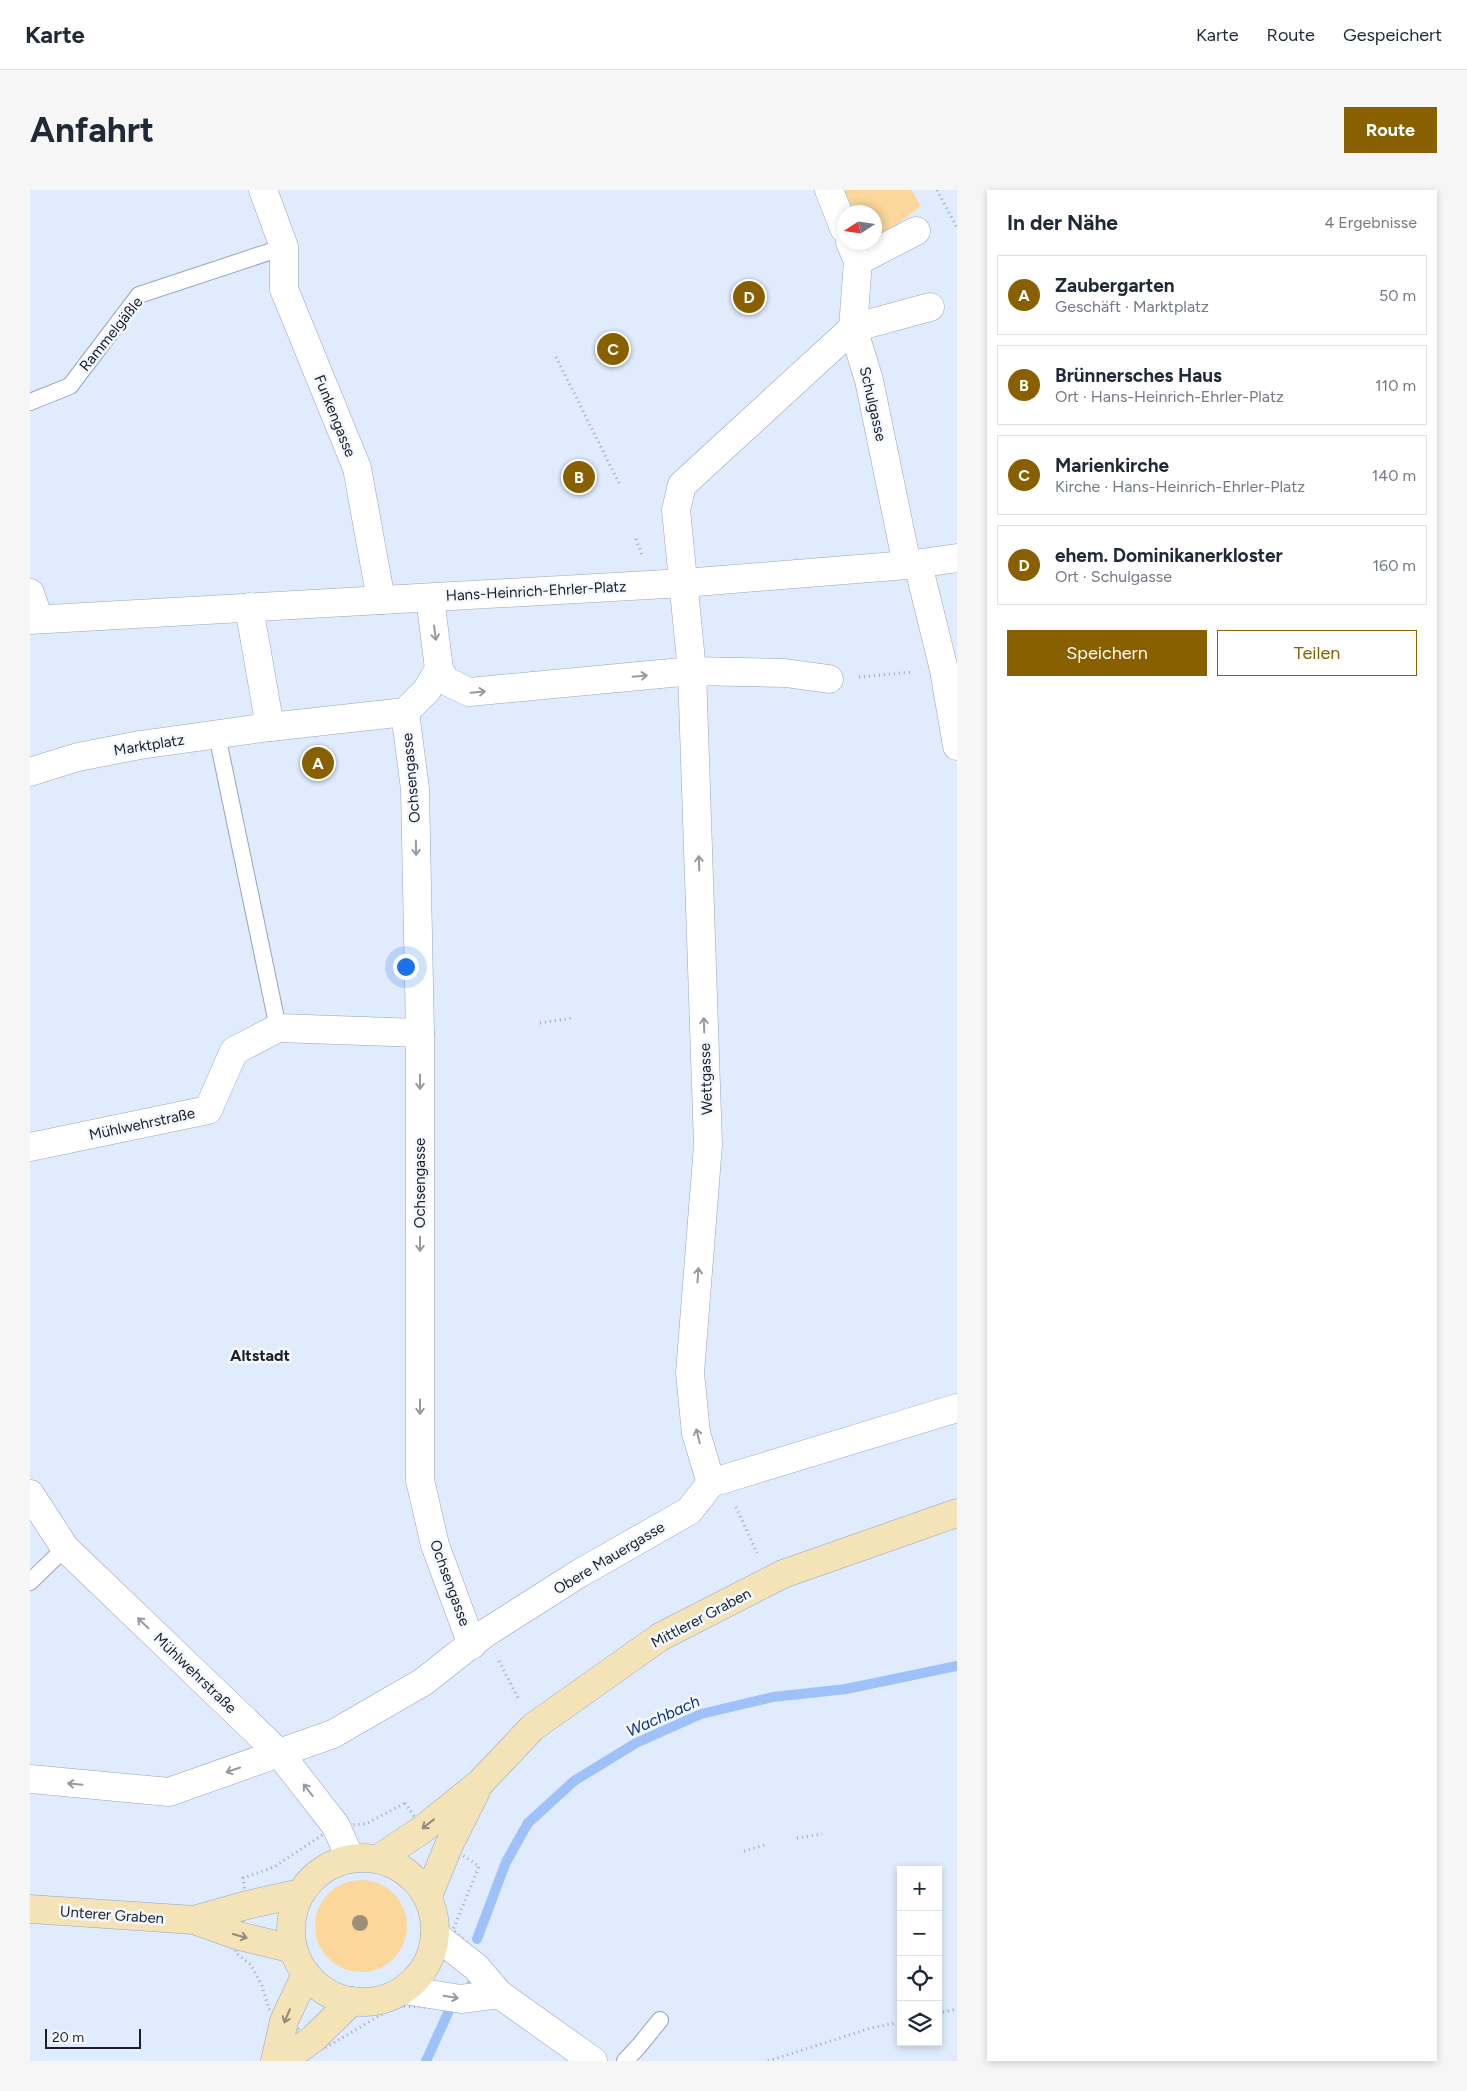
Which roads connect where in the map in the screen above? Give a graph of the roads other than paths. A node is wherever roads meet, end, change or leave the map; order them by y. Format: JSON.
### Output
{"nodes":[{"id":1,"x":263,"y":190,"type":"edge"},
{"id":2,"x":829,"y":190,"type":"edge"},
{"id":3,"x":837,"y":210,"type":"edge"},
{"id":4,"x":916,"y":232,"type":"dead end"},
{"id":5,"x":284,"y":247,"type":"junction"},
{"id":6,"x":854,"y":252,"type":"edge"},
{"id":7,"x":930,"y":307,"type":"dead end"},
{"id":8,"x":853,"y":328,"type":"junction"},
{"id":9,"x":30,"y":402,"type":"edge"},
{"id":10,"x":957,"y":558,"type":"edge"},
{"id":11,"x":912,"y":564,"type":"junction"},
{"id":12,"x":684,"y":583,"type":"junction"},
{"id":13,"x":30,"y":593,"type":"edge"},
{"id":14,"x":430,"y":598,"type":"junction"},
{"id":15,"x":381,"y":600,"type":"junction"},
{"id":16,"x":249,"y":607,"type":"junction"},
{"id":17,"x":34,"y":620,"type":"edge"},
{"id":18,"x":439,"y":669,"type":"junction"},
{"id":19,"x":692,"y":671,"type":"junction"},
{"id":20,"x":829,"y":680,"type":"road end"},
{"id":21,"x":405,"y":712,"type":"junction"},
{"id":22,"x":270,"y":727,"type":"junction"},
{"id":23,"x":217,"y":734,"type":"junction"},
{"id":24,"x":957,"y":746,"type":"edge"},
{"id":25,"x":30,"y":772,"type":"edge"},
{"id":26,"x":278,"y":1028,"type":"junction"},
{"id":27,"x":420,"y":1033,"type":"junction"},
{"id":28,"x":30,"y":1147,"type":"edge"},
{"id":29,"x":957,"y":1408,"type":"edge"},
{"id":30,"x":717,"y":1481,"type":"junction"},
{"id":31,"x":30,"y":1494,"type":"edge"},
{"id":32,"x":957,"y":1513,"type":"edge"},
{"id":33,"x":65,"y":1548,"type":"junction"},
{"id":34,"x":30,"y":1582,"type":"edge"},
{"id":35,"x":472,"y":1645,"type":"junction"},
{"id":36,"x":280,"y":1754,"type":"junction"},
{"id":37,"x":30,"y":1780,"type":"edge"},
{"id":38,"x":480,"y":1783,"type":"junction"},
{"id":39,"x":350,"y":1858,"type":"junction"},
{"id":40,"x":378,"y":1859,"type":"junction"},
{"id":41,"x":301,"y":1893,"type":"junction"},
{"id":42,"x":428,"y":1896,"type":"junction"},
{"id":43,"x":30,"y":1910,"type":"edge"},
{"id":44,"x":194,"y":1920,"type":"junction"},
{"id":45,"x":435,"y":1935,"type":"junction"},
{"id":46,"x":293,"y":1949,"type":"junction"},
{"id":47,"x":306,"y":1974,"type":"junction"},
{"id":48,"x":404,"y":1990,"type":"junction"},
{"id":49,"x":499,"y":1994,"type":"junction"},
{"id":50,"x":352,"y":2001,"type":"junction"},
{"id":51,"x":660,"y":2020,"type":"dead end"},
{"id":52,"x":275,"y":2061,"type":"edge"},
{"id":53,"x":282,"y":2061,"type":"edge"},
{"id":54,"x":592,"y":2061,"type":"edge"},
{"id":55,"x":625,"y":2061,"type":"edge"}],
"edges":[{"from":1,"to":5,"type":"street","name":"Funkengasse"},
{"from":2,"to":3,"type":"street"},
{"from":4,"to":6,"type":"street"},
{"from":5,"to":9,"type":"lane","name":"Rammelgäßle"},
{"from":5,"to":15,"type":"street","name":"Funkengasse"},
{"from":6,"to":8,"type":"street","name":"Schulgasse"},
{"from":7,"to":8,"type":"street"},
{"from":8,"to":11,"type":"street","name":"Schulgasse"},
{"from":8,"to":12,"type":"street"},
{"from":10,"to":11,"type":"street","name":"Hans-Heinrich-Ehrler-Platz"},
{"from":11,"to":12,"type":"street","name":"Hans-Heinrich-Ehrler-Platz"},
{"from":11,"to":24,"type":"street"},
{"from":12,"to":14,"type":"street","name":"Hans-Heinrich-Ehrler-Platz"},
{"from":12,"to":19,"type":"street"},
{"from":13,"to":17,"type":"street"},
{"from":14,"to":15,"type":"street"},
{"from":14,"to":18,"type":"street","name":"Hans-Heinrich-Ehrler-Platz","one_way":true},
{"from":15,"to":16,"type":"street"},
{"from":16,"to":17,"type":"street"},
{"from":16,"to":22,"type":"street"},
{"from":18,"to":19,"type":"street","one_way":true},
{"from":18,"to":21,"type":"street"},
{"from":19,"to":20,"type":"street"},
{"from":30,"to":19,"type":"street","name":"Wettgasse","one_way":true},
{"from":21,"to":22,"type":"street","name":"Marktplatz"},
{"from":21,"to":27,"type":"street","name":"Ochsengasse","one_way":true},
{"from":22,"to":23,"type":"street","name":"Marktplatz"},
{"from":23,"to":25,"type":"street","name":"Marktplatz"},
{"from":23,"to":26,"type":"lane"},
{"from":26,"to":27,"type":"street","name":"Mühlwehrstraße"},
{"from":26,"to":28,"type":"street","name":"Mühlwehrstraße"},
{"from":27,"to":35,"type":"street","name":"Ochsengasse","one_way":true},
{"from":29,"to":30,"type":"street"},
{"from":30,"to":35,"type":"street","name":"Obere Mauergasse"},
{"from":31,"to":33,"type":"street","name":"Mühlwehrstraße"},
{"from":32,"to":38,"type":"street","name":"Mittlerer Graben"},
{"from":33,"to":34,"type":"lane"},
{"from":36,"to":33,"type":"street","name":"Mühlwehrstraße","one_way":true},
{"from":35,"to":36,"type":"street","name":"Obere Mauergasse"},
{"from":36,"to":37,"type":"street","name":"Obere Mauergasse","one_way":true},
{"from":39,"to":36,"type":"street","name":"Mühlwehrstraße","one_way":true},
{"from":38,"to":40,"type":"street","name":"Mittlerer Graben","one_way":true},
{"from":38,"to":42,"type":"street","name":"Mittlerer Graben"},
{"from":39,"to":40,"type":"street"},
{"from":39,"to":41,"type":"street"},
{"from":40,"to":42,"type":"street"},
{"from":41,"to":44,"type":"street","name":"Unterer Graben"},
{"from":41,"to":46,"type":"street"},
{"from":42,"to":45,"type":"street"},
{"from":43,"to":44,"type":"street","name":"Unterer Graben"},
{"from":44,"to":46,"type":"street","name":"Unterer Graben","one_way":true},
{"from":45,"to":48,"type":"street"},
{"from":45,"to":49,"type":"street"},
{"from":46,"to":47,"type":"street"},
{"from":47,"to":50,"type":"street"},
{"from":47,"to":52,"type":"street","one_way":true},
{"from":48,"to":49,"type":"street","one_way":true},
{"from":48,"to":50,"type":"street"},
{"from":49,"to":54,"type":"street"},
{"from":50,"to":53,"type":"street"},
{"from":51,"to":55,"type":"lane"}]}
